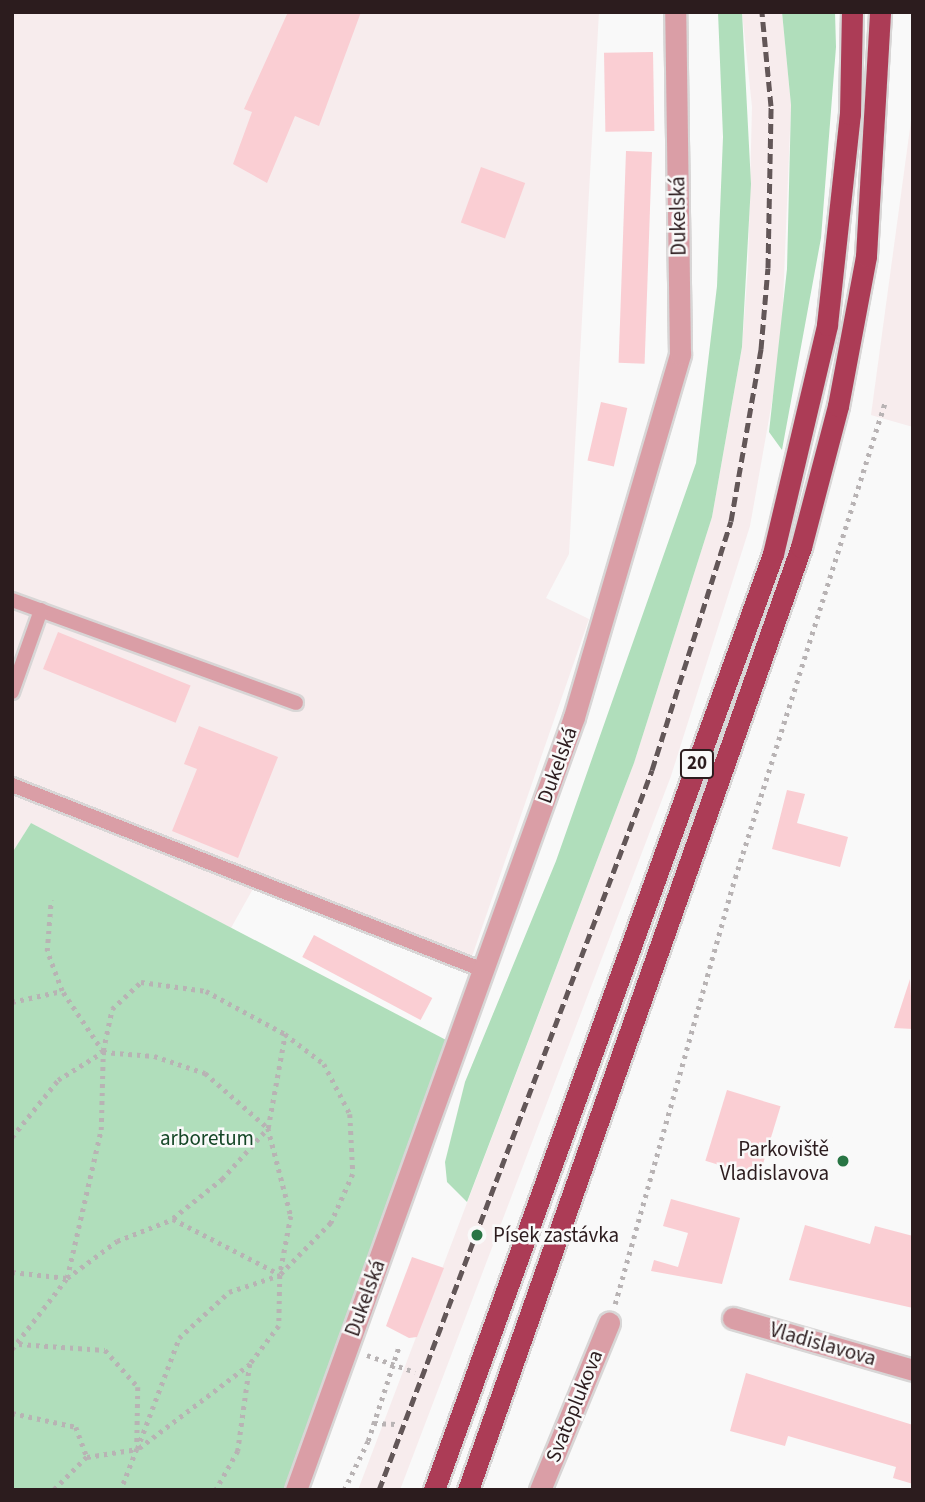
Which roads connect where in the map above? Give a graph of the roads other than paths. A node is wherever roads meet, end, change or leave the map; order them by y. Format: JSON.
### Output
{"nodes":[{"id":1,"x":675,"y":12,"type":"edge"},
{"id":2,"x":852,"y":12,"type":"edge"},
{"id":3,"x":880,"y":12,"type":"edge"},
{"id":4,"x":12,"y":600,"type":"edge"},
{"id":5,"x":41,"y":610,"type":"junction"},
{"id":6,"x":12,"y":692,"type":"edge"},
{"id":7,"x":296,"y":703,"type":"dead end"},
{"id":8,"x":12,"y":785,"type":"edge"},
{"id":9,"x":483,"y":970,"type":"junction"},
{"id":10,"x":733,"y":1318,"type":"dead end"},
{"id":11,"x":609,"y":1323,"type":"road end"},
{"id":12,"x":913,"y":1370,"type":"edge"},
{"id":13,"x":296,"y":1490,"type":"edge"},
{"id":14,"x":434,"y":1490,"type":"edge"},
{"id":15,"x":468,"y":1490,"type":"edge"},
{"id":16,"x":540,"y":1490,"type":"edge"}],
"edges":[{"from":1,"to":9,"type":"street","name":"Dukelská"},
{"from":2,"to":14,"type":"highway","number":"20"},
{"from":3,"to":15,"type":"highway","number":"20"},
{"from":4,"to":5,"type":"lane"},
{"from":5,"to":6,"type":"lane"},
{"from":5,"to":7,"type":"lane"},
{"from":8,"to":9,"type":"lane"},
{"from":9,"to":13,"type":"street","name":"Dukelská"},
{"from":10,"to":12,"type":"street","name":"Vladislavova"},
{"from":11,"to":16,"type":"street","name":"Svatoplukova"}]}
